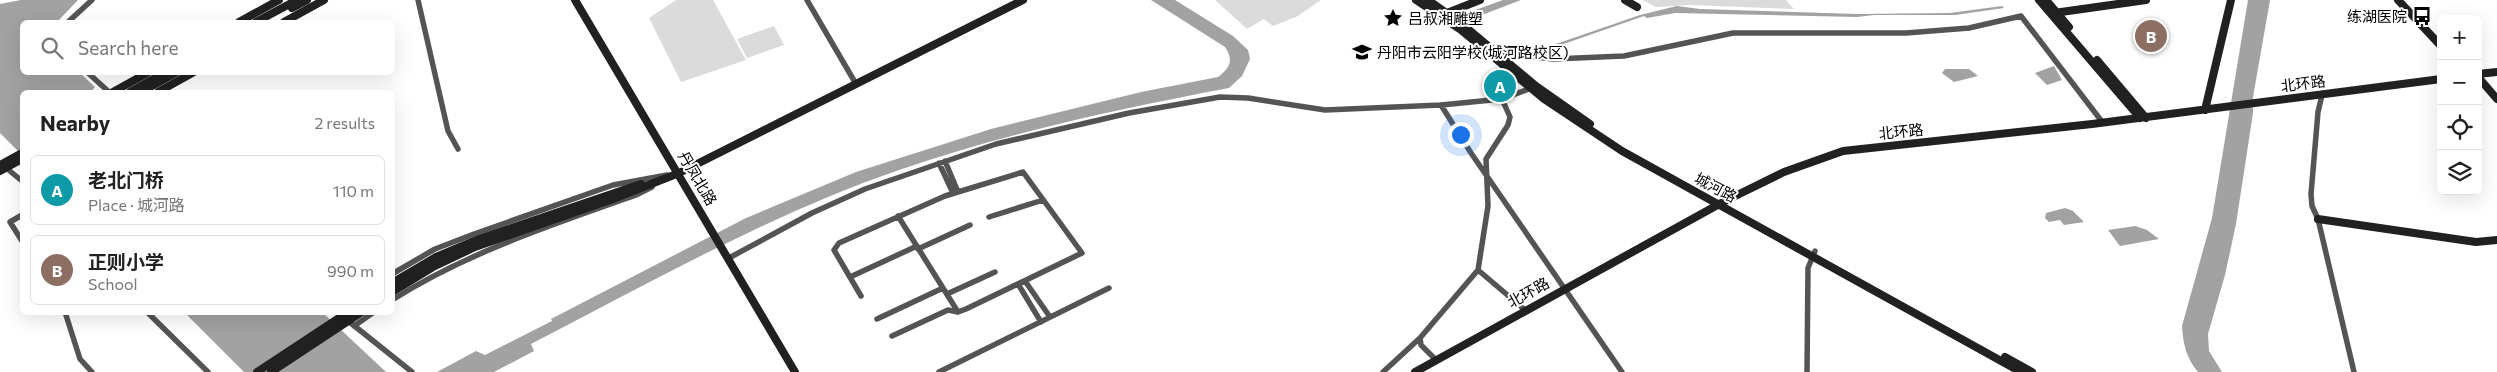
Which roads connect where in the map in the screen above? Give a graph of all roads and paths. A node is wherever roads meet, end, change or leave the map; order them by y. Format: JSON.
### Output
{"nodes":[{"id":1,"x":92,"y":0,"type":"edge"},
{"id":2,"x":279,"y":0,"type":"edge"},
{"id":3,"x":297,"y":0,"type":"edge"},
{"id":4,"x":307,"y":0,"type":"edge"},
{"id":5,"x":324,"y":0,"type":"edge"},
{"id":6,"x":418,"y":0,"type":"edge"},
{"id":7,"x":575,"y":0,"type":"edge"},
{"id":8,"x":807,"y":0,"type":"edge"},
{"id":9,"x":1023,"y":0,"type":"edge"},
{"id":10,"x":1416,"y":0,"type":"edge"},
{"id":11,"x":1428,"y":0,"type":"edge"},
{"id":12,"x":1480,"y":0,"type":"edge"},
{"id":13,"x":1626,"y":0,"type":"edge"},
{"id":14,"x":2040,"y":0,"type":"edge"},
{"id":15,"x":2146,"y":0,"type":"edge"},
{"id":16,"x":2231,"y":0,"type":"edge"},
{"id":17,"x":2398,"y":0,"type":"edge"},
{"id":18,"x":2402,"y":0,"type":"edge"},
{"id":19,"x":1637,"y":3,"type":"edge"},
{"id":20,"x":2050,"y":8,"type":"edge"},
{"id":21,"x":1447,"y":13,"type":"junction"},
{"id":22,"x":70,"y":20,"type":"edge"},
{"id":23,"x":243,"y":20,"type":"edge"},
{"id":24,"x":265,"y":20,"type":"edge"},
{"id":25,"x":266,"y":20,"type":"edge"},
{"id":26,"x":288,"y":20,"type":"edge"},
{"id":27,"x":2437,"y":35,"type":"edge"},
{"id":28,"x":2437,"y":42,"type":"edge"},
{"id":29,"x":1500,"y":56,"type":"junction"},
{"id":30,"x":2497,"y":72,"type":"edge"},
{"id":31,"x":91,"y":75,"type":"edge"},
{"id":32,"x":143,"y":75,"type":"edge"},
{"id":33,"x":161,"y":75,"type":"edge"},
{"id":34,"x":172,"y":75,"type":"edge"},
{"id":35,"x":189,"y":75,"type":"edge"},
{"id":36,"x":2482,"y":75,"type":"edge"},
{"id":37,"x":2437,"y":80,"type":"edge"},
{"id":38,"x":2482,"y":81,"type":"edge"},
{"id":39,"x":856,"y":84,"type":"junction"},
{"id":40,"x":1534,"y":87,"type":"junction"},
{"id":41,"x":2482,"y":89,"type":"edge"},
{"id":42,"x":109,"y":90,"type":"edge"},
{"id":43,"x":115,"y":90,"type":"edge"},
{"id":44,"x":134,"y":90,"type":"edge"},
{"id":45,"x":145,"y":90,"type":"edge"},
{"id":46,"x":162,"y":90,"type":"edge"},
{"id":47,"x":2322,"y":95,"type":"junction"},
{"id":48,"x":1502,"y":99,"type":"junction"},
{"id":49,"x":2497,"y":99,"type":"edge"},
{"id":50,"x":2497,"y":104,"type":"edge"},
{"id":51,"x":1441,"y":105,"type":"junction"},
{"id":52,"x":2205,"y":110,"type":"junction"},
{"id":53,"x":2143,"y":118,"type":"junction"},
{"id":54,"x":2102,"y":123,"type":"junction"},
{"id":55,"x":458,"y":149,"type":"dead end"},
{"id":56,"x":20,"y":154,"type":"edge"},
{"id":57,"x":20,"y":160,"type":"edge"},
{"id":58,"x":942,"y":162,"type":"junction"},
{"id":59,"x":0,"y":164,"type":"edge"},
{"id":60,"x":0,"y":171,"type":"edge"},
{"id":61,"x":1486,"y":172,"type":"junction"},
{"id":62,"x":678,"y":173,"type":"junction"},
{"id":63,"x":20,"y":179,"type":"edge"},
{"id":64,"x":956,"y":192,"type":"junction"},
{"id":65,"x":612,"y":195,"type":"junction"},
{"id":66,"x":1043,"y":200,"type":"junction"},
{"id":67,"x":1721,"y":203,"type":"junction"},
{"id":68,"x":20,"y":216,"type":"edge"},
{"id":69,"x":898,"y":216,"type":"junction"},
{"id":70,"x":990,"y":217,"type":"dead end"},
{"id":71,"x":2318,"y":219,"type":"junction"},
{"id":72,"x":970,"y":225,"type":"dead end"},
{"id":73,"x":20,"y":238,"type":"edge"},
{"id":74,"x":2497,"y":240,"type":"edge"},
{"id":75,"x":918,"y":248,"type":"junction"},
{"id":76,"x":1814,"y":253,"type":"junction"},
{"id":77,"x":729,"y":258,"type":"junction"},
{"id":78,"x":1478,"y":270,"type":"junction"},
{"id":79,"x":395,"y":272,"type":"edge"},
{"id":80,"x":995,"y":272,"type":"dead end"},
{"id":81,"x":850,"y":277,"type":"junction"},
{"id":82,"x":395,"y":281,"type":"edge"},
{"id":83,"x":1025,"y":281,"type":"junction"},
{"id":84,"x":1018,"y":284,"type":"junction"},
{"id":85,"x":943,"y":288,"type":"junction"},
{"id":86,"x":1109,"y":288,"type":"dead end"},
{"id":87,"x":1564,"y":288,"type":"junction"},
{"id":88,"x":395,"y":290,"type":"edge"},
{"id":89,"x":947,"y":294,"type":"junction"},
{"id":90,"x":861,"y":296,"type":"dead end"},
{"id":91,"x":395,"y":298,"type":"edge"},
{"id":92,"x":1525,"y":310,"type":"junction"},
{"id":93,"x":958,"y":312,"type":"junction"},
{"id":94,"x":66,"y":315,"type":"edge"},
{"id":95,"x":150,"y":315,"type":"edge"},
{"id":96,"x":341,"y":315,"type":"edge"},
{"id":97,"x":343,"y":315,"type":"edge"},
{"id":98,"x":358,"y":315,"type":"edge"},
{"id":99,"x":370,"y":315,"type":"edge"},
{"id":100,"x":1050,"y":317,"type":"junction"},
{"id":101,"x":877,"y":319,"type":"dead end"},
{"id":102,"x":1040,"y":322,"type":"junction"},
{"id":103,"x":354,"y":326,"type":"junction"},
{"id":104,"x":892,"y":336,"type":"dead end"},
{"id":105,"x":1420,"y":338,"type":"junction"},
{"id":106,"x":1435,"y":359,"type":"junction"},
{"id":107,"x":92,"y":372,"type":"edge"},
{"id":108,"x":208,"y":372,"type":"edge"},
{"id":109,"x":257,"y":372,"type":"edge"},
{"id":110,"x":272,"y":372,"type":"edge"},
{"id":111,"x":412,"y":372,"type":"edge"},
{"id":112,"x":795,"y":372,"type":"edge"},
{"id":113,"x":939,"y":372,"type":"edge"},
{"id":114,"x":1383,"y":372,"type":"edge"},
{"id":115,"x":1415,"y":372,"type":"edge"},
{"id":116,"x":1622,"y":372,"type":"edge"},
{"id":117,"x":1807,"y":372,"type":"edge"},
{"id":118,"x":2021,"y":372,"type":"edge"},
{"id":119,"x":2032,"y":372,"type":"edge"},
{"id":120,"x":2354,"y":372,"type":"edge"}],
"edges":[{"from":1,"to":22,"type":"street"},
{"from":2,"to":23,"type":"main road"},
{"from":3,"to":24,"type":"main road"},
{"from":4,"to":25,"type":"main road"},
{"from":5,"to":26,"type":"main road"},
{"from":6,"to":55,"type":"street"},
{"from":7,"to":62,"type":"main road","name":"丹凤北路"},
{"from":8,"to":39,"type":"street"},
{"from":9,"to":39,"type":"main road"},
{"from":10,"to":40,"type":"main road","name":"城河路"},
{"from":11,"to":21,"type":"main road","name":"城河路"},
{"from":12,"to":21,"type":"main road"},
{"from":13,"to":19,"type":"main road"},
{"from":14,"to":20,"type":"main road"},
{"from":15,"to":20,"type":"main road"},
{"from":16,"to":52,"type":"main road"},
{"from":17,"to":28,"type":"main road"},
{"from":18,"to":27,"type":"main road"},
{"from":20,"to":53,"type":"main road"},
{"from":21,"to":29,"type":"main road","name":"城河路"},
{"from":29,"to":40,"type":"main road","name":"城河路"},
{"from":29,"to":54,"type":"street"},
{"from":30,"to":36,"type":"main road"},
{"from":31,"to":42,"type":"street"},
{"from":32,"to":43,"type":"main road"},
{"from":33,"to":44,"type":"main road"},
{"from":34,"to":45,"type":"main road"},
{"from":35,"to":46,"type":"main road"},
{"from":37,"to":47,"type":"main road","name":"北环路"},
{"from":38,"to":49,"type":"main road"},
{"from":39,"to":62,"type":"main road"},
{"from":40,"to":48,"type":"street"},
{"from":40,"to":67,"type":"main road","name":"城河路"},
{"from":41,"to":50,"type":"main road"},
{"from":47,"to":52,"type":"main road","name":"北环路"},
{"from":47,"to":71,"type":"street"},
{"from":48,"to":51,"type":"street"},
{"from":48,"to":61,"type":"street"},
{"from":51,"to":58,"type":"street"},
{"from":51,"to":61,"type":"street"},
{"from":52,"to":53,"type":"main road","name":"北环路"},
{"from":53,"to":54,"type":"main road","name":"北环路"},
{"from":54,"to":67,"type":"main road","name":"北环路"},
{"from":56,"to":59,"type":"main road","bridge":true},
{"from":57,"to":60,"type":"main road","bridge":true},
{"from":58,"to":64,"type":"street"},
{"from":58,"to":77,"type":"street"},
{"from":59,"to":63,"type":"street"},
{"from":61,"to":78,"type":"street"},
{"from":61,"to":87,"type":"street"},
{"from":62,"to":65,"type":"main road"},
{"from":62,"to":77,"type":"main road","name":"丹凤北路"},
{"from":62,"to":79,"type":"street"},
{"from":62,"to":91,"type":"street"},
{"from":64,"to":66,"type":"street"},
{"from":64,"to":69,"type":"street"},
{"from":65,"to":82,"type":"main road"},
{"from":65,"to":88,"type":"main road"},
{"from":66,"to":70,"type":"street"},
{"from":66,"to":83,"type":"street"},
{"from":67,"to":76,"type":"main road","name":"城河路"},
{"from":67,"to":87,"type":"main road","name":"北环路"},
{"from":68,"to":73,"type":"street"},
{"from":69,"to":75,"type":"street"},
{"from":69,"to":81,"type":"street"},
{"from":71,"to":74,"type":"main road"},
{"from":71,"to":120,"type":"street"},
{"from":72,"to":75,"type":"street"},
{"from":75,"to":81,"type":"street"},
{"from":75,"to":85,"type":"street"},
{"from":76,"to":117,"type":"street"},
{"from":76,"to":118,"type":"main road","name":"城河路"},
{"from":76,"to":119,"type":"main road","name":"城河路"},
{"from":77,"to":112,"type":"main road","name":"丹凤北路"},
{"from":78,"to":92,"type":"street"},
{"from":78,"to":105,"type":"street"},
{"from":80,"to":89,"type":"street"},
{"from":81,"to":90,"type":"street"},
{"from":83,"to":84,"type":"street"},
{"from":83,"to":100,"type":"street"},
{"from":84,"to":93,"type":"street"},
{"from":84,"to":102,"type":"street"},
{"from":85,"to":89,"type":"street"},
{"from":85,"to":101,"type":"street"},
{"from":86,"to":100,"type":"street"},
{"from":87,"to":92,"type":"main road","name":"北环路"},
{"from":87,"to":116,"type":"street"},
{"from":89,"to":93,"type":"street"},
{"from":92,"to":106,"type":"main road","name":"北环路"},
{"from":93,"to":104,"type":"street"},
{"from":94,"to":107,"type":"street"},
{"from":95,"to":108,"type":"street"},
{"from":96,"to":103,"type":"street"},
{"from":97,"to":109,"type":"main road","bridge":true},
{"from":98,"to":110,"type":"main road","bridge":true},
{"from":99,"to":103,"type":"street"},
{"from":100,"to":102,"type":"street"},
{"from":102,"to":113,"type":"street"},
{"from":103,"to":111,"type":"street"},
{"from":105,"to":106,"type":"street"},
{"from":105,"to":114,"type":"street"},
{"from":106,"to":115,"type":"main road","name":"北环路"}]}
